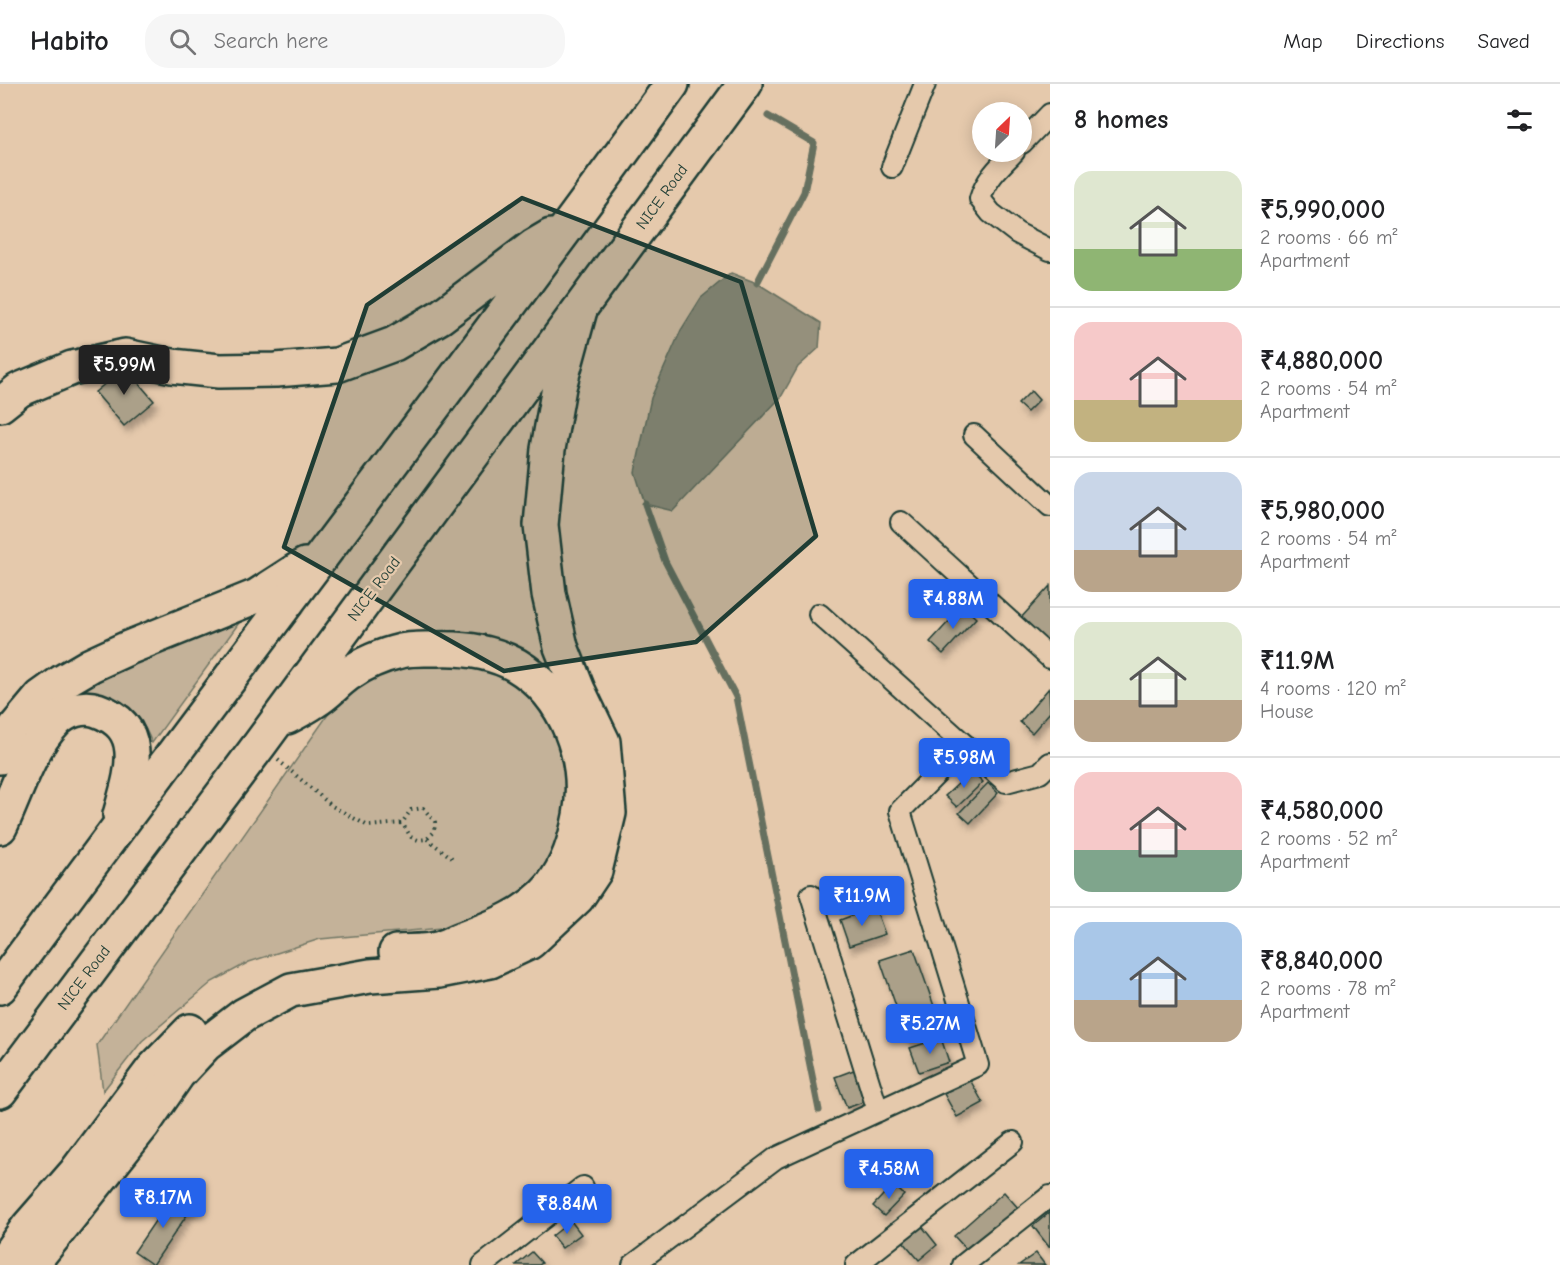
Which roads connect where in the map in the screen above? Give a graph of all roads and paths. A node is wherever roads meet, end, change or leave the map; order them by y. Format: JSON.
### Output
{"nodes":[{"id":1,"x":672,"y":84,"type":"edge"},
{"id":2,"x":745,"y":84,"type":"edge"},
{"id":3,"x":925,"y":84,"type":"edge"},
{"id":4,"x":1050,"y":114,"type":"edge"},
{"id":5,"x":1032,"y":133,"type":"edge"},
{"id":6,"x":1004,"y":162,"type":"edge"},
{"id":7,"x":892,"y":167,"type":"dead end"},
{"id":8,"x":568,"y":227,"type":"junction"},
{"id":9,"x":1050,"y":250,"type":"edge"},
{"id":10,"x":580,"y":310,"type":"junction"},
{"id":11,"x":0,"y":405,"type":"edge"},
{"id":12,"x":974,"y":435,"type":"dead end"},
{"id":13,"x":1050,"y":506,"type":"edge"},
{"id":14,"x":902,"y":522,"type":"dead end"},
{"id":15,"x":321,"y":554,"type":"junction"},
{"id":16,"x":819,"y":614,"type":"dead end"},
{"id":17,"x":1050,"y":658,"type":"edge"},
{"id":18,"x":266,"y":734,"type":"junction"},
{"id":19,"x":965,"y":745,"type":"junction"},
{"id":20,"x":0,"y":757,"type":"edge"},
{"id":21,"x":1050,"y":763,"type":"edge"},
{"id":22,"x":402,"y":822,"type":"junction"},
{"id":23,"x":0,"y":827,"type":"edge"},
{"id":24,"x":115,"y":832,"type":"junction"},
{"id":25,"x":427,"y":839,"type":"junction"},
{"id":26,"x":452,"y":858,"type":"dead end"},
{"id":27,"x":811,"y":895,"type":"dead end"},
{"id":28,"x":0,"y":987,"type":"edge"},
{"id":29,"x":0,"y":1091,"type":"edge"},
{"id":30,"x":878,"y":1111,"type":"junction"},
{"id":31,"x":1013,"y":1142,"type":"dead end"},
{"id":32,"x":583,"y":1187,"type":"dead end"},
{"id":33,"x":1050,"y":1196,"type":"edge"},
{"id":34,"x":1,"y":1265,"type":"edge"},
{"id":35,"x":32,"y":1265,"type":"edge"},
{"id":36,"x":483,"y":1265,"type":"edge"},
{"id":37,"x":633,"y":1265,"type":"edge"},
{"id":38,"x":856,"y":1265,"type":"edge"},
{"id":39,"x":963,"y":1265,"type":"edge"}],
"edges":[{"from":1,"to":8,"type":"highway"},
{"from":2,"to":10,"type":"highway","name":"NICE Road"},
{"from":3,"to":7,"type":"street"},
{"from":4,"to":5,"type":"street"},
{"from":6,"to":9,"type":"street"},
{"from":8,"to":11,"type":"highway"},
{"from":8,"to":15,"type":"highway"},
{"from":10,"to":18,"type":"highway","name":"NICE Road"},
{"from":10,"to":35,"type":"highway"},
{"from":12,"to":13,"type":"street"},
{"from":14,"to":17,"type":"street"},
{"from":15,"to":20,"type":"highway"},
{"from":15,"to":24,"type":"highway"},
{"from":16,"to":19,"type":"street"},
{"from":18,"to":22,"type":"path"},
{"from":18,"to":29,"type":"highway","name":"NICE Road"},
{"from":18,"to":34,"type":"highway"},
{"from":19,"to":21,"type":"street"},
{"from":19,"to":30,"type":"street"},
{"from":22,"to":25,"type":"path"},
{"from":22,"to":25,"type":"path"},
{"from":23,"to":24,"type":"highway"},
{"from":24,"to":28,"type":"highway"},
{"from":25,"to":26,"type":"path"},
{"from":27,"to":30,"type":"street"},
{"from":30,"to":37,"type":"street"},
{"from":31,"to":38,"type":"street"},
{"from":32,"to":36,"type":"street"},
{"from":33,"to":39,"type":"street"}]}
